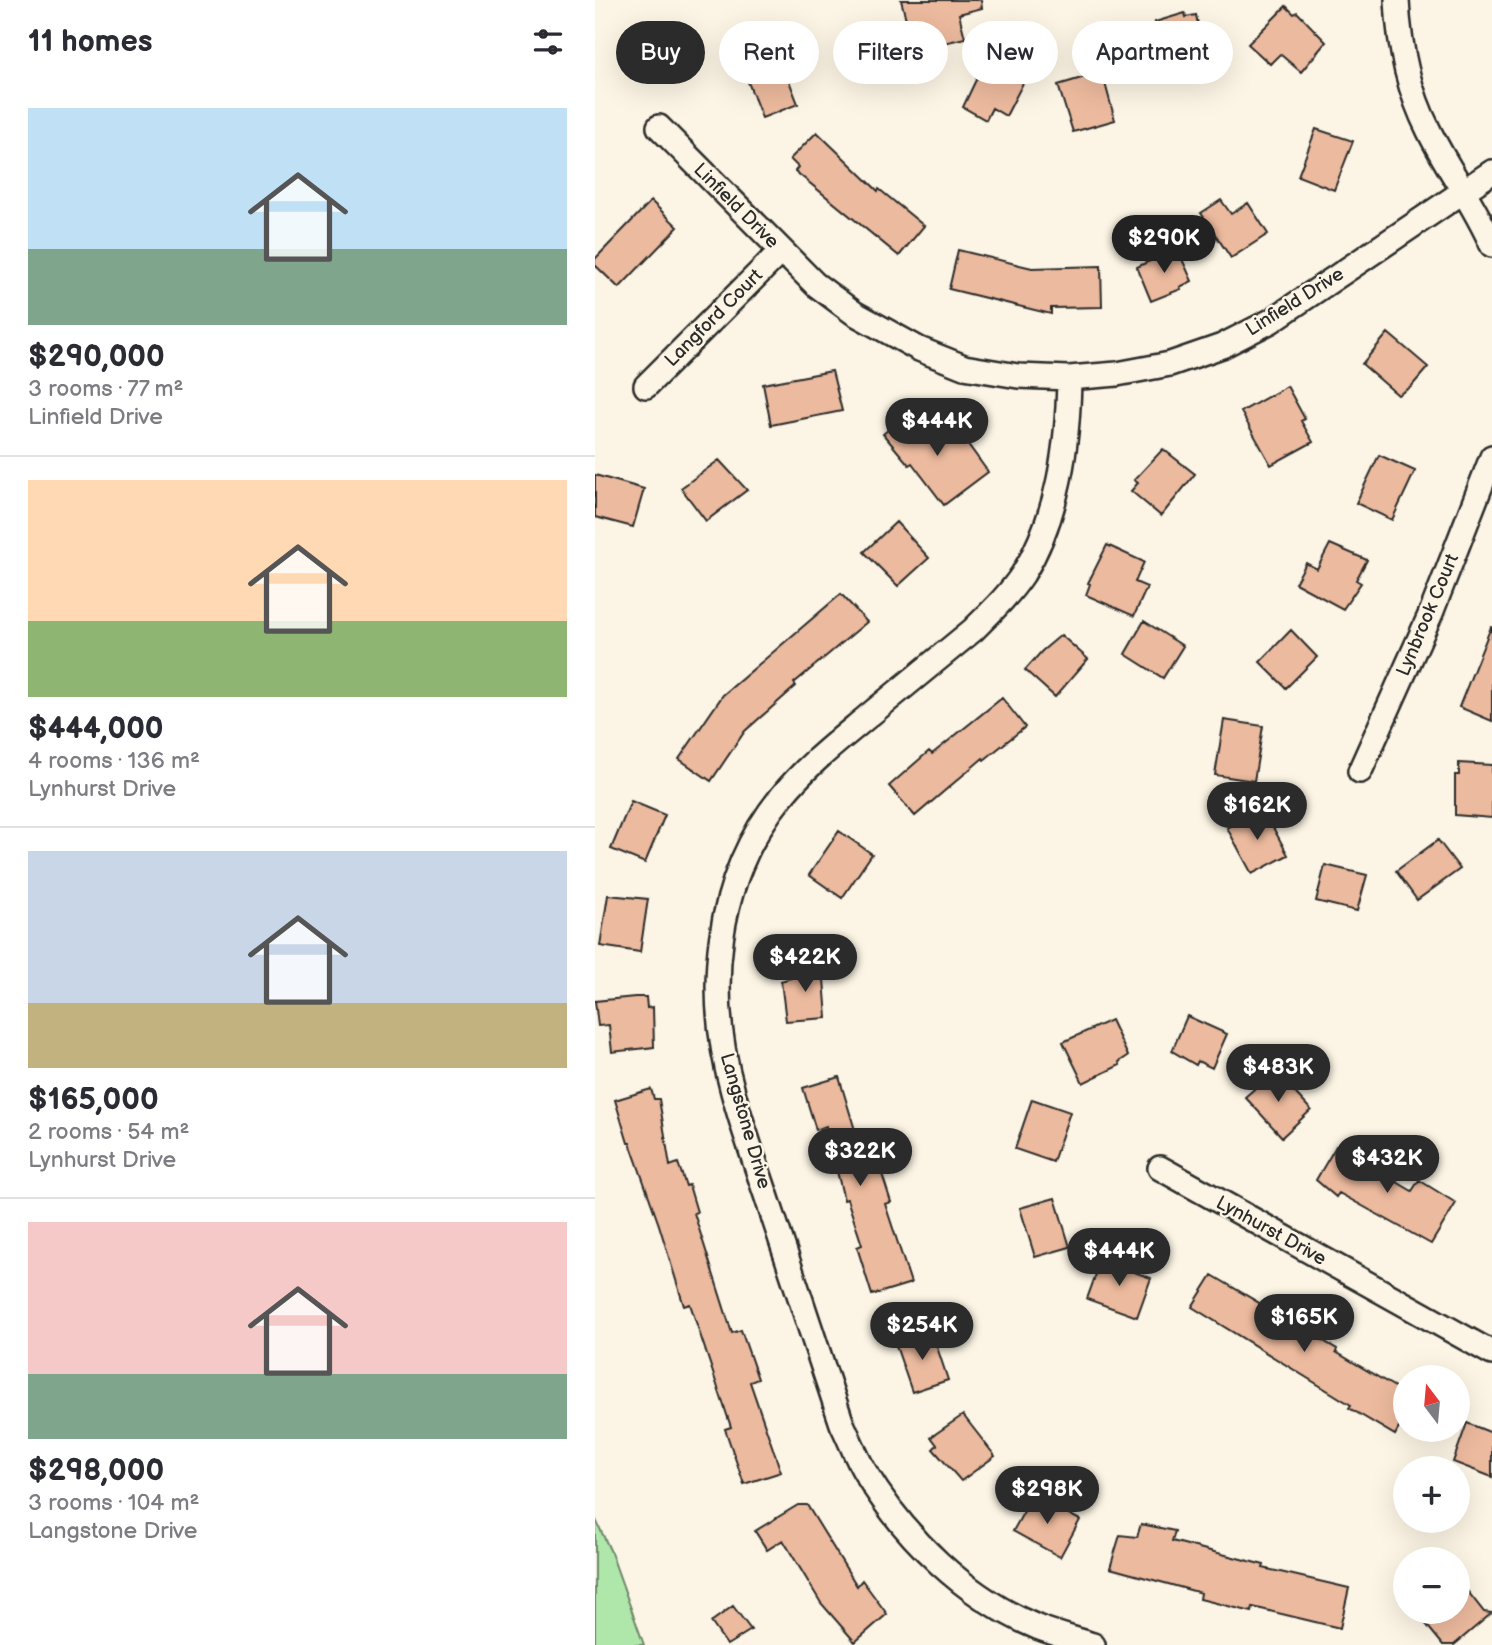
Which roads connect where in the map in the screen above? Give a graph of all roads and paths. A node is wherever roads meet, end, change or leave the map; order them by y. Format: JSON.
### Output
{"nodes":[{"id":1,"x":1397,"y":0,"type":"edge"},
{"id":2,"x":659,"y":127,"type":"dead end"},
{"id":3,"x":1492,"y":173,"type":"edge"},
{"id":4,"x":1463,"y":191,"type":"junction"},
{"id":5,"x":1492,"y":245,"type":"edge"},
{"id":6,"x":781,"y":251,"type":"junction"},
{"id":7,"x":1069,"y":378,"type":"junction"},
{"id":8,"x":646,"y":386,"type":"dead end"},
{"id":9,"x":1492,"y":457,"type":"edge"},
{"id":10,"x":1360,"y":771,"type":"dead end"},
{"id":11,"x":1160,"y":1168,"type":"dead end"},
{"id":12,"x":1492,"y":1353,"type":"edge"},
{"id":13,"x":1093,"y":1645,"type":"edge"}],
"edges":[{"from":1,"to":4,"type":"street"},
{"from":2,"to":6,"type":"street","name":"Linfield Drive"},
{"from":3,"to":4,"type":"street","name":"Linfield Drive"},
{"from":4,"to":5,"type":"street"},
{"from":4,"to":7,"type":"street","name":"Linfield Drive"},
{"from":6,"to":7,"type":"street","name":"Linfield Drive"},
{"from":6,"to":8,"type":"street","name":"Langford Court"},
{"from":7,"to":13,"type":"street","name":"Langstone Drive"},
{"from":9,"to":10,"type":"street","name":"Lynbrook Court"},
{"from":11,"to":12,"type":"street","name":"Lynhurst Drive"}]}
